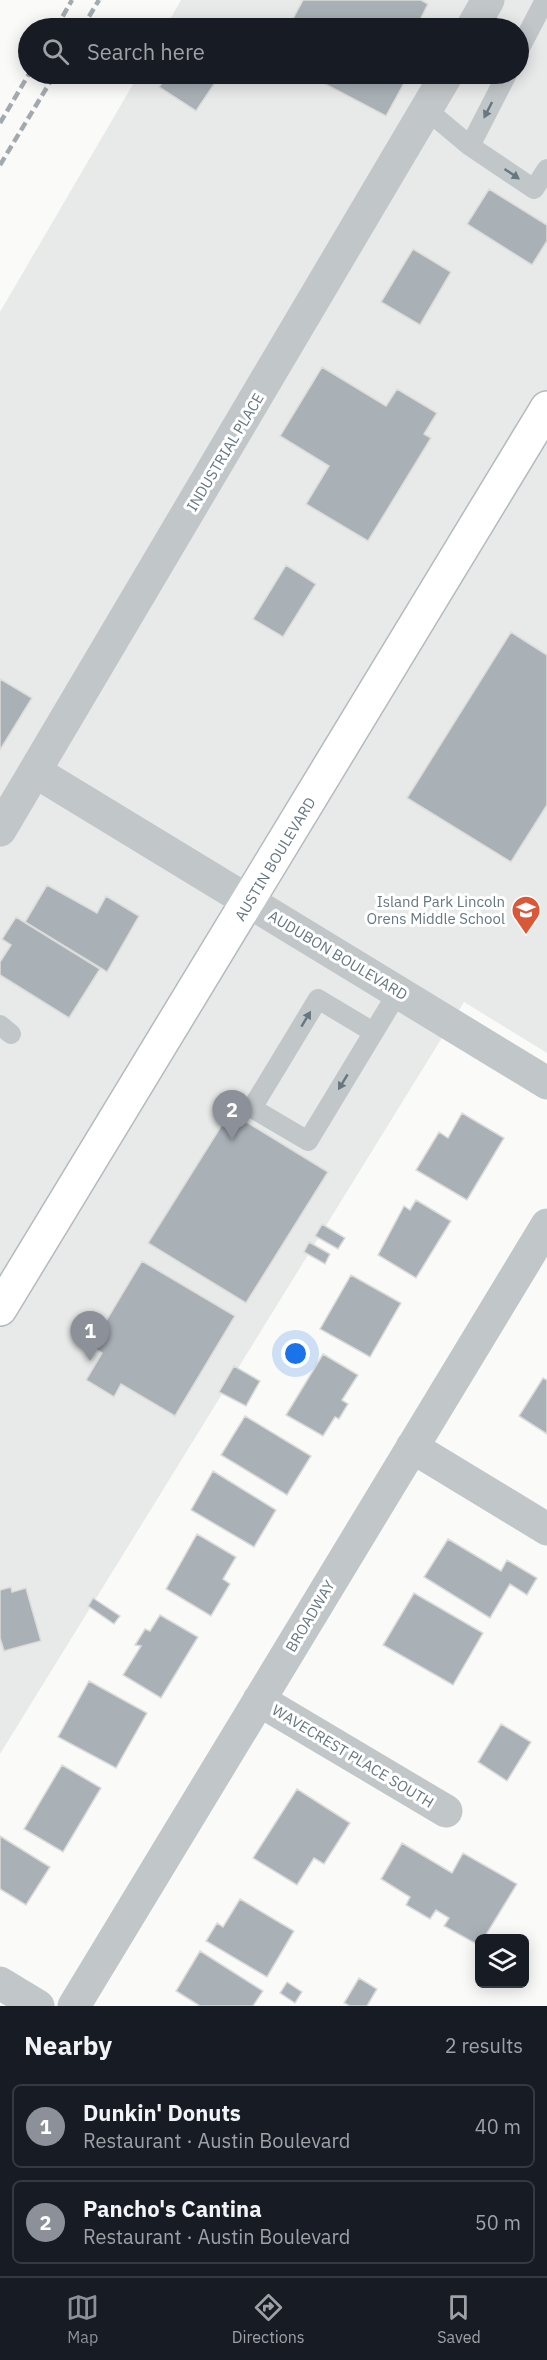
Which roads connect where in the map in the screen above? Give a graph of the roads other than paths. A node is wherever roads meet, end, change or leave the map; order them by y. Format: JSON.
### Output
{"nodes":[{"id":1,"x":488,"y":0,"type":"edge"},
{"id":2,"x":545,"y":0,"type":"edge"},
{"id":3,"x":478,"y":18,"type":"edge"},
{"id":4,"x":529,"y":31,"type":"edge"},
{"id":5,"x":441,"y":84,"type":"edge"},
{"id":6,"x":502,"y":84,"type":"edge"},
{"id":7,"x":427,"y":110,"type":"junction"},
{"id":8,"x":470,"y":146,"type":"junction"},
{"id":9,"x":547,"y":169,"type":"edge"},
{"id":10,"x":547,"y":408,"type":"edge"},
{"id":11,"x":36,"y":772,"type":"junction"},
{"id":12,"x":0,"y":830,"type":"edge"},
{"id":13,"x":249,"y":902,"type":"junction"},
{"id":14,"x":398,"y":992,"type":"junction"},
{"id":15,"x":373,"y":1032,"type":"junction"},
{"id":16,"x":547,"y":1083,"type":"edge"},
{"id":17,"x":547,"y":1225,"type":"edge"},
{"id":18,"x":0,"y":1309,"type":"edge"},
{"id":19,"x":412,"y":1447,"type":"junction"},
{"id":20,"x":537,"y":1522,"type":"edge"},
{"id":21,"x":259,"y":1700,"type":"junction"},
{"id":22,"x":446,"y":1811,"type":"dead end"},
{"id":23,"x":0,"y":1983,"type":"edge"},
{"id":24,"x":38,"y":2006,"type":"edge"},
{"id":25,"x":74,"y":2006,"type":"edge"}],
"edges":[{"from":1,"to":3,"type":"street"},
{"from":2,"to":4,"type":"lane"},
{"from":5,"to":7,"type":"street","name":"INDUSTRIAL PLACE"},
{"from":6,"to":8,"type":"lane","one_way":true},
{"from":7,"to":8,"type":"lane"},
{"from":7,"to":11,"type":"street","name":"INDUSTRIAL PLACE"},
{"from":8,"to":9,"type":"lane","one_way":true},
{"from":10,"to":13,"type":"main road","name":"AUSTIN BOULEVARD"},
{"from":11,"to":12,"type":"street","name":"INDUSTRIAL PLACE"},
{"from":11,"to":13,"type":"street","name":"AUDUBON BOULEVARD"},
{"from":13,"to":14,"type":"street","name":"AUDUBON BOULEVARD"},
{"from":13,"to":18,"type":"main road","name":"AUSTIN BOULEVARD"},
{"from":14,"to":15,"type":"lane"},
{"from":14,"to":16,"type":"street","name":"AUDUBON BOULEVARD"},
{"from":15,"to":15,"type":"lane","one_way":true},
{"from":17,"to":19,"type":"street","name":"BROADWAY"},
{"from":19,"to":20,"type":"street"},
{"from":19,"to":21,"type":"street","name":"BROADWAY"},
{"from":21,"to":22,"type":"street","name":"WAVECREST PLACE SOUTH"},
{"from":21,"to":25,"type":"street","name":"BROADWAY"},
{"from":23,"to":24,"type":"street"}]}
